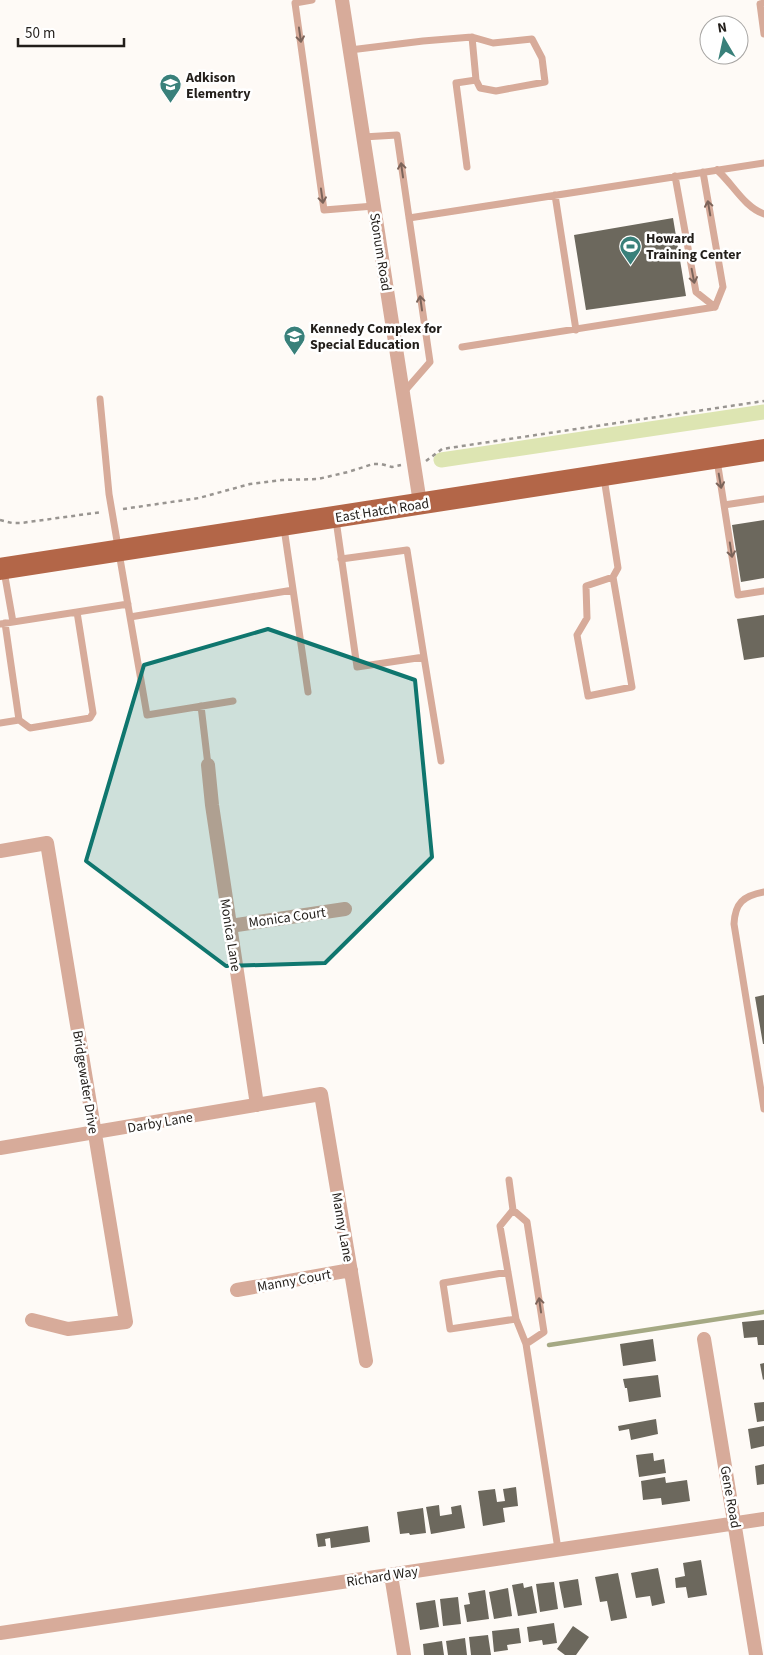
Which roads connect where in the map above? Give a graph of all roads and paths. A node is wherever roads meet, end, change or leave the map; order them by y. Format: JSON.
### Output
{"nodes":[{"id":1,"x":312,"y":0,"type":"edge"},
{"id":2,"x":342,"y":0,"type":"edge"},
{"id":3,"x":761,"y":2,"type":"edge"},
{"id":4,"x":764,"y":34,"type":"edge"},
{"id":5,"x":472,"y":37,"type":"junction"},
{"id":6,"x":350,"y":50,"type":"junction"},
{"id":7,"x":476,"y":80,"type":"junction"},
{"id":8,"x":363,"y":137,"type":"junction"},
{"id":9,"x":764,"y":163,"type":"edge"},
{"id":10,"x":467,"y":166,"type":"dead end"},
{"id":11,"x":717,"y":170,"type":"junction"},
{"id":12,"x":703,"y":172,"type":"junction"},
{"id":13,"x":675,"y":176,"type":"junction"},
{"id":14,"x":555,"y":195,"type":"junction"},
{"id":15,"x":374,"y":206,"type":"junction"},
{"id":16,"x":764,"y":214,"type":"edge"},
{"id":17,"x":409,"y":218,"type":"junction"},
{"id":18,"x":715,"y":307,"type":"junction"},
{"id":19,"x":576,"y":330,"type":"junction"},
{"id":20,"x":462,"y":348,"type":"dead end"},
{"id":21,"x":403,"y":394,"type":"junction"},
{"id":22,"x":100,"y":399,"type":"dead end"},
{"id":23,"x":764,"y":401,"type":"edge"},
{"id":24,"x":764,"y":450,"type":"edge"},
{"id":25,"x":716,"y":458,"type":"junction"},
{"id":26,"x":414,"y":463,"type":"junction"},
{"id":27,"x":603,"y":475,"type":"junction"},
{"id":28,"x":764,"y":499,"type":"edge"},
{"id":29,"x":420,"y":504,"type":"junction"},
{"id":30,"x":724,"y":505,"type":"junction"},
{"id":31,"x":111,"y":510,"type":"junction"},
{"id":32,"x":335,"y":517,"type":"junction"},
{"id":33,"x":0,"y":520,"type":"edge"},
{"id":34,"x":283,"y":525,"type":"junction"},
{"id":35,"x":118,"y":551,"type":"junction"},
{"id":36,"x":341,"y":560,"type":"junction"},
{"id":37,"x":2,"y":569,"type":"edge"},
{"id":38,"x":613,"y":577,"type":"junction"},
{"id":39,"x":293,"y":590,"type":"junction"},
{"id":40,"x":764,"y":591,"type":"edge"},
{"id":41,"x":128,"y":604,"type":"junction"},
{"id":42,"x":77,"y":612,"type":"junction"},
{"id":43,"x":130,"y":617,"type":"junction"},
{"id":44,"x":6,"y":623,"type":"edge"},
{"id":45,"x":424,"y":657,"type":"junction"},
{"id":46,"x":308,"y":692,"type":"dead end"},
{"id":47,"x":233,"y":701,"type":"dead end"},
{"id":48,"x":201,"y":706,"type":"junction"},
{"id":49,"x":19,"y":720,"type":"junction"},
{"id":50,"x":0,"y":723,"type":"edge"},
{"id":51,"x":441,"y":761,"type":"dead end"},
{"id":52,"x":208,"y":765,"type":"joint"},
{"id":53,"x":0,"y":851,"type":"edge"},
{"id":54,"x":764,"y":892,"type":"edge"},
{"id":55,"x":345,"y":909,"type":"dead end"},
{"id":56,"x":230,"y":926,"type":"junction"},
{"id":57,"x":321,"y":1094,"type":"joint"},
{"id":58,"x":257,"y":1105,"type":"junction"},
{"id":59,"x":764,"y":1109,"type":"edge"},
{"id":60,"x":95,"y":1134,"type":"junction"},
{"id":61,"x":0,"y":1148,"type":"edge"},
{"id":62,"x":509,"y":1180,"type":"dead end"},
{"id":63,"x":513,"y":1210,"type":"junction"},
{"id":64,"x":350,"y":1270,"type":"junction"},
{"id":65,"x":508,"y":1272,"type":"junction"},
{"id":66,"x":237,"y":1290,"type":"dead end"},
{"id":67,"x":516,"y":1319,"type":"junction"},
{"id":68,"x":32,"y":1320,"type":"dead end"},
{"id":69,"x":704,"y":1339,"type":"dead end"},
{"id":70,"x":526,"y":1344,"type":"junction"},
{"id":71,"x":366,"y":1361,"type":"dead end"},
{"id":72,"x":764,"y":1520,"type":"edge"},
{"id":73,"x":735,"y":1524,"type":"junction"},
{"id":74,"x":558,"y":1549,"type":"junction"},
{"id":75,"x":391,"y":1575,"type":"junction"},
{"id":76,"x":0,"y":1633,"type":"edge"},
{"id":77,"x":404,"y":1655,"type":"edge"},
{"id":78,"x":756,"y":1655,"type":"edge"}],
"edges":[{"from":1,"to":15,"type":"lane","one_way":true},
{"from":2,"to":6,"type":"street","name":"Stonum Road"},
{"from":3,"to":4,"type":"lane"},
{"from":5,"to":6,"type":"lane"},
{"from":5,"to":7,"type":"lane"},
{"from":5,"to":7,"type":"lane"},
{"from":6,"to":8,"type":"street","name":"Stonum Road"},
{"from":7,"to":10,"type":"lane"},
{"from":8,"to":15,"type":"street","name":"Stonum Road"},
{"from":17,"to":8,"type":"lane","one_way":true},
{"from":9,"to":11,"type":"lane"},
{"from":11,"to":12,"type":"lane"},
{"from":11,"to":16,"type":"lane"},
{"from":12,"to":13,"type":"lane"},
{"from":18,"to":12,"type":"lane","one_way":true},
{"from":13,"to":14,"type":"lane"},
{"from":13,"to":18,"type":"lane","one_way":true},
{"from":14,"to":17,"type":"lane"},
{"from":14,"to":19,"type":"lane"},
{"from":15,"to":21,"type":"street","name":"Stonum Road"},
{"from":21,"to":17,"type":"lane","one_way":true},
{"from":18,"to":19,"type":"lane"},
{"from":19,"to":20,"type":"lane"},
{"from":21,"to":26,"type":"street","name":"Stonum Road"},
{"from":22,"to":31,"type":"lane"},
{"from":23,"to":26,"type":"path"},
{"from":24,"to":25,"type":"main road","name":"East Hatch Road"},
{"from":25,"to":27,"type":"main road","name":"East Hatch Road"},
{"from":25,"to":30,"type":"lane","one_way":true},
{"from":26,"to":29,"type":"street","name":"Stonum Road"},
{"from":26,"to":31,"type":"path"},
{"from":27,"to":29,"type":"main road","name":"East Hatch Road"},
{"from":27,"to":38,"type":"lane"},
{"from":28,"to":30,"type":"lane"},
{"from":29,"to":32,"type":"main road","name":"East Hatch Road"},
{"from":30,"to":40,"type":"lane","one_way":true},
{"from":31,"to":33,"type":"path"},
{"from":31,"to":35,"type":"lane"},
{"from":32,"to":34,"type":"main road","name":"East Hatch Road"},
{"from":32,"to":36,"type":"lane"},
{"from":34,"to":35,"type":"main road","name":"East Hatch Road"},
{"from":34,"to":39,"type":"lane"},
{"from":35,"to":37,"type":"main road","name":"East Hatch Road"},
{"from":35,"to":41,"type":"lane"},
{"from":36,"to":45,"type":"lane"},
{"from":36,"to":45,"type":"lane"},
{"from":37,"to":44,"type":"lane"},
{"from":38,"to":38,"type":"lane"},
{"from":39,"to":43,"type":"lane"},
{"from":39,"to":46,"type":"lane"},
{"from":41,"to":42,"type":"lane"},
{"from":41,"to":43,"type":"lane"},
{"from":42,"to":44,"type":"lane"},
{"from":42,"to":49,"type":"lane"},
{"from":43,"to":48,"type":"lane"},
{"from":44,"to":49,"type":"lane"},
{"from":45,"to":51,"type":"lane"},
{"from":47,"to":48,"type":"lane"},
{"from":48,"to":52,"type":"lane"},
{"from":49,"to":50,"type":"lane"},
{"from":52,"to":56,"type":"street","name":"Monica Lane"},
{"from":53,"to":60,"type":"street","name":"Bridgewater Drive"},
{"from":54,"to":59,"type":"lane"},
{"from":55,"to":56,"type":"street","name":"Monica Court"},
{"from":56,"to":58,"type":"street","name":"Monica Lane"},
{"from":57,"to":58,"type":"street","name":"Darby Lane"},
{"from":57,"to":64,"type":"street","name":"Manny Lane"},
{"from":58,"to":60,"type":"street","name":"Darby Lane"},
{"from":60,"to":61,"type":"street","name":"Darby Lane"},
{"from":60,"to":68,"type":"street","name":"Bridgewater Drive"},
{"from":62,"to":63,"type":"lane"},
{"from":63,"to":65,"type":"lane"},
{"from":70,"to":63,"type":"lane","one_way":true},
{"from":64,"to":66,"type":"street","name":"Manny Court"},
{"from":64,"to":71,"type":"street","name":"Manny Lane"},
{"from":65,"to":67,"type":"lane"},
{"from":65,"to":67,"type":"lane"},
{"from":67,"to":70,"type":"lane"},
{"from":69,"to":73,"type":"street","name":"Gene Road"},
{"from":70,"to":74,"type":"lane"},
{"from":72,"to":73,"type":"street","name":"Richard Way"},
{"from":73,"to":74,"type":"street","name":"Richard Way"},
{"from":73,"to":78,"type":"street","name":"Gene Road"},
{"from":74,"to":75,"type":"street","name":"Richard Way"},
{"from":75,"to":76,"type":"street","name":"Richard Way"},
{"from":75,"to":77,"type":"street"}]}
